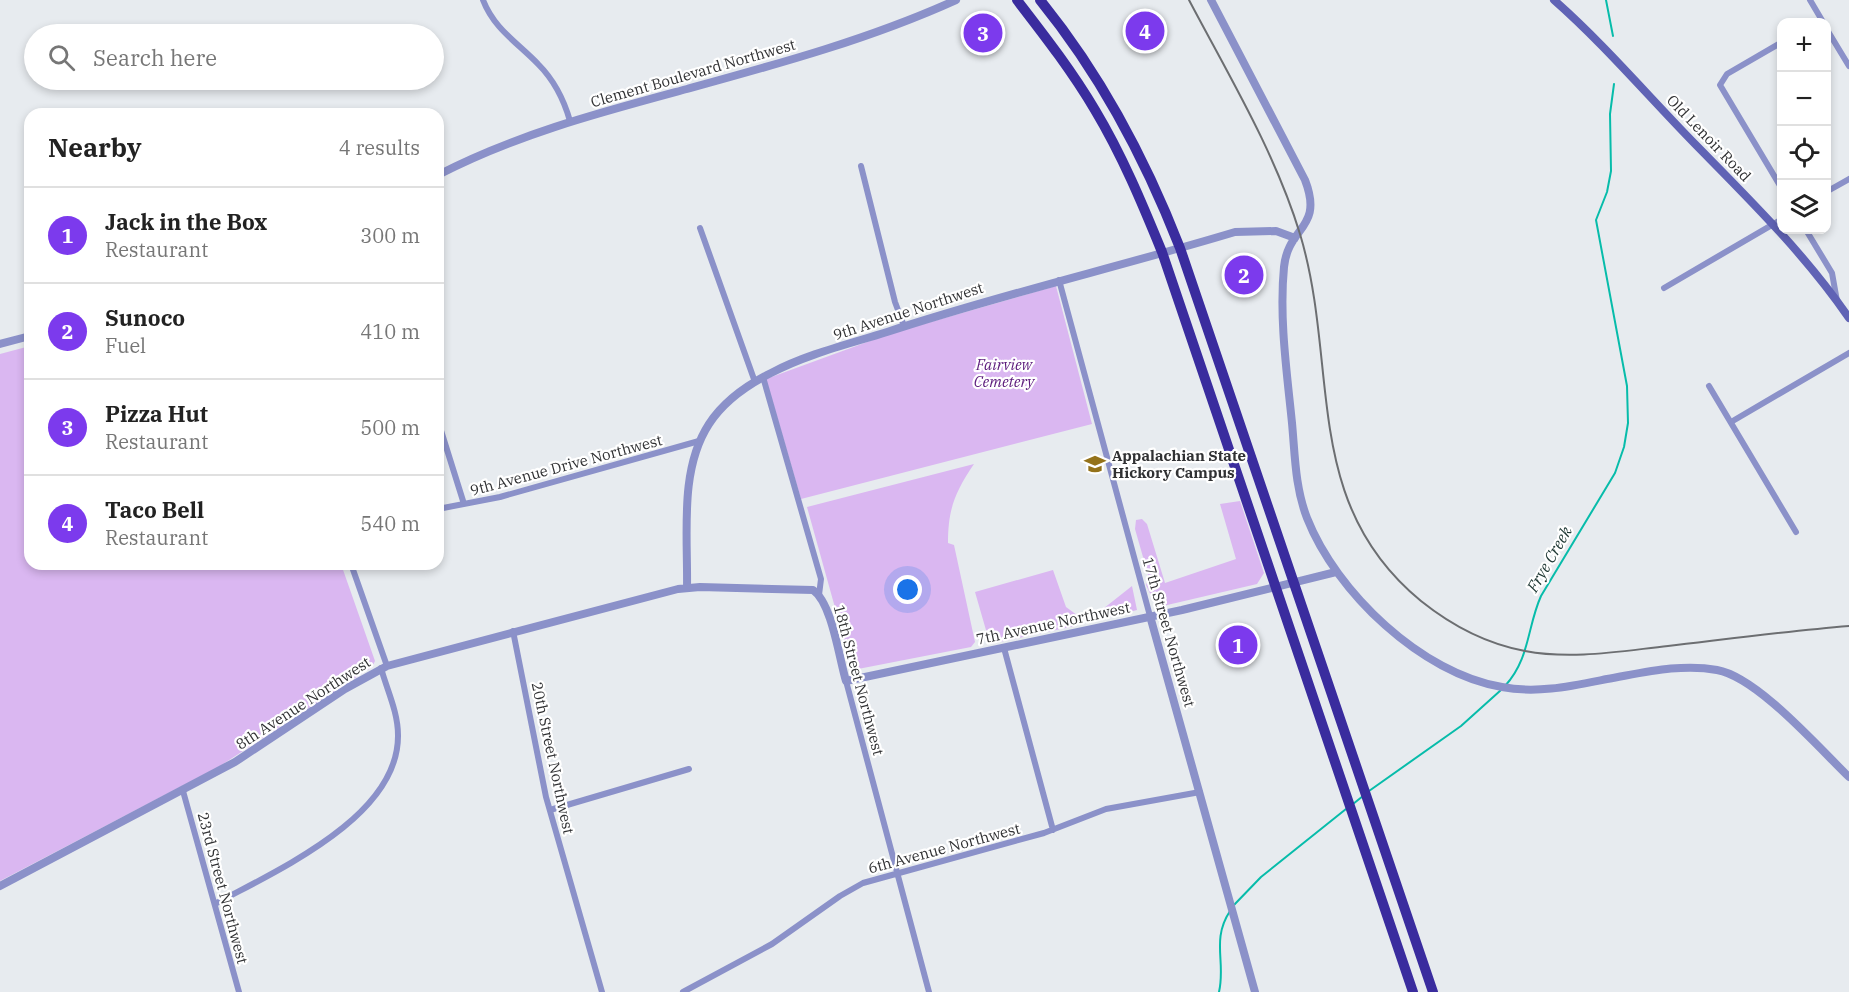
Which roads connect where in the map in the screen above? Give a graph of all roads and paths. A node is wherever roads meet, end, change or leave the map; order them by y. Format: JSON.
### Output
{"nodes":[{"id":1,"x":483,"y":0,"type":"edge"},
{"id":2,"x":956,"y":0,"type":"edge"},
{"id":3,"x":1017,"y":0,"type":"edge"},
{"id":4,"x":1040,"y":0,"type":"edge"},
{"id":5,"x":1047,"y":0,"type":"edge"},
{"id":6,"x":1211,"y":0,"type":"edge"},
{"id":7,"x":1554,"y":0,"type":"edge"},
{"id":8,"x":1810,"y":0,"type":"edge"},
{"id":9,"x":1818,"y":18,"type":"edge"},
{"id":10,"x":1062,"y":28,"type":"junction"},
{"id":11,"x":1831,"y":35,"type":"edge"},
{"id":12,"x":1777,"y":45,"type":"edge"},
{"id":13,"x":1849,"y":66,"type":"edge"},
{"id":14,"x":570,"y":121,"type":"junction"},
{"id":15,"x":861,"y":166,"type":"dead end"},
{"id":16,"x":444,"y":172,"type":"edge"},
{"id":17,"x":1849,"y":178,"type":"edge"},
{"id":18,"x":1777,"y":181,"type":"edge"},
{"id":19,"x":1831,"y":189,"type":"edge"},
{"id":20,"x":1777,"y":222,"type":"edge"},
{"id":21,"x":1772,"y":224,"type":"junction"},
{"id":22,"x":700,"y":228,"type":"dead end"},
{"id":23,"x":1808,"y":234,"type":"edge"},
{"id":24,"x":1295,"y":238,"type":"junction"},
{"id":25,"x":1180,"y":248,"type":"junction"},
{"id":26,"x":1162,"y":252,"type":"junction"},
{"id":27,"x":1059,"y":280,"type":"junction"},
{"id":28,"x":1664,"y":288,"type":"dead end"},
{"id":29,"x":1838,"y":301,"type":"junction"},
{"id":30,"x":1849,"y":318,"type":"edge"},
{"id":31,"x":904,"y":326,"type":"junction"},
{"id":32,"x":24,"y":338,"type":"edge"},
{"id":33,"x":0,"y":344,"type":"edge"},
{"id":34,"x":1849,"y":352,"type":"edge"},
{"id":35,"x":762,"y":377,"type":"junction"},
{"id":36,"x":754,"y":382,"type":"junction"},
{"id":37,"x":1709,"y":386,"type":"dead end"},
{"id":38,"x":1731,"y":422,"type":"junction"},
{"id":39,"x":444,"y":440,"type":"edge"},
{"id":40,"x":699,"y":441,"type":"junction"},
{"id":41,"x":464,"y":504,"type":"junction"},
{"id":42,"x":444,"y":508,"type":"edge"},
{"id":43,"x":1796,"y":531,"type":"dead end"},
{"id":44,"x":353,"y":570,"type":"edge"},
{"id":45,"x":1336,"y":572,"type":"junction"},
{"id":46,"x":1295,"y":583,"type":"junction"},
{"id":47,"x":687,"y":588,"type":"junction"},
{"id":48,"x":1277,"y":588,"type":"junction"},
{"id":49,"x":819,"y":595,"type":"junction"},
{"id":50,"x":1150,"y":616,"type":"junction"},
{"id":51,"x":513,"y":632,"type":"junction"},
{"id":52,"x":1004,"y":648,"type":"junction"},
{"id":53,"x":384,"y":667,"type":"junction"},
{"id":54,"x":846,"y":681,"type":"junction"},
{"id":55,"x":689,"y":769,"type":"dead end"},
{"id":56,"x":1849,"y":777,"type":"edge"},
{"id":57,"x":183,"y":791,"type":"junction"},
{"id":58,"x":1200,"y":792,"type":"junction"},
{"id":59,"x":550,"y":810,"type":"junction"},
{"id":60,"x":1053,"y":830,"type":"junction"},
{"id":61,"x":897,"y":872,"type":"junction"},
{"id":62,"x":0,"y":886,"type":"edge"},
{"id":63,"x":215,"y":903,"type":"junction"},
{"id":64,"x":238,"y":992,"type":"edge"},
{"id":65,"x":602,"y":992,"type":"edge"},
{"id":66,"x":683,"y":992,"type":"edge"},
{"id":67,"x":929,"y":992,"type":"edge"},
{"id":68,"x":1255,"y":992,"type":"edge"},
{"id":69,"x":1413,"y":992,"type":"edge"},
{"id":70,"x":1433,"y":992,"type":"edge"}],
"edges":[{"from":1,"to":14,"type":"street"},
{"from":2,"to":14,"type":"street","name":"Clement Boulevard Northwest"},
{"from":3,"to":26,"type":"highway"},
{"from":4,"to":10,"type":"highway"},
{"from":5,"to":10,"type":"highway"},
{"from":6,"to":24,"type":"street"},
{"from":7,"to":21,"type":"main road","name":"Old Lenoir Road"},
{"from":8,"to":9,"type":"street"},
{"from":10,"to":25,"type":"highway"},
{"from":11,"to":13,"type":"street"},
{"from":12,"to":18,"type":"street"},
{"from":14,"to":16,"type":"street","name":"Clement Boulevard Northwest"},
{"from":15,"to":31,"type":"street"},
{"from":17,"to":19,"type":"street"},
{"from":20,"to":21,"type":"street"},
{"from":21,"to":28,"type":"street"},
{"from":21,"to":29,"type":"main road","name":"Old Lenoir Road"},
{"from":22,"to":36,"type":"street"},
{"from":23,"to":29,"type":"street"},
{"from":24,"to":25,"type":"street","name":"9th Avenue Northwest"},
{"from":24,"to":45,"type":"street"},
{"from":25,"to":26,"type":"street","name":"9th Avenue Northwest"},
{"from":25,"to":46,"type":"highway"},
{"from":26,"to":27,"type":"street","name":"9th Avenue Northwest"},
{"from":26,"to":48,"type":"highway"},
{"from":27,"to":31,"type":"street","name":"9th Avenue Northwest"},
{"from":27,"to":50,"type":"street","name":"17th Street Northwest"},
{"from":29,"to":30,"type":"main road","name":"Old Lenoir Road"},
{"from":31,"to":35,"type":"street","name":"9th Avenue Northwest"},
{"from":32,"to":33,"type":"street"},
{"from":34,"to":38,"type":"street"},
{"from":35,"to":36,"type":"street","name":"9th Avenue Northwest"},
{"from":35,"to":49,"type":"street","name":"18th Street Northwest"},
{"from":36,"to":40,"type":"street","name":"9th Avenue Northwest"},
{"from":37,"to":38,"type":"street"},
{"from":38,"to":43,"type":"street"},
{"from":39,"to":41,"type":"street"},
{"from":40,"to":41,"type":"street","name":"9th Avenue Drive Northwest"},
{"from":40,"to":47,"type":"street","name":"9th Avenue Northwest"},
{"from":41,"to":42,"type":"street","name":"9th Avenue Drive Northwest"},
{"from":44,"to":53,"type":"street"},
{"from":45,"to":46,"type":"street","name":"7th Avenue Northwest"},
{"from":45,"to":56,"type":"street"},
{"from":46,"to":48,"type":"street","name":"7th Avenue Northwest"},
{"from":46,"to":70,"type":"highway"},
{"from":47,"to":49,"type":"street","name":"8th Avenue Northwest"},
{"from":47,"to":51,"type":"street","name":"8th Avenue Northwest"},
{"from":48,"to":50,"type":"street","name":"7th Avenue Northwest"},
{"from":48,"to":69,"type":"highway"},
{"from":49,"to":54,"type":"street","name":"18th Street Northwest"},
{"from":50,"to":52,"type":"street","name":"7th Avenue Northwest"},
{"from":50,"to":58,"type":"street","name":"17th Street Northwest"},
{"from":51,"to":53,"type":"street","name":"8th Avenue Northwest"},
{"from":51,"to":59,"type":"street","name":"20th Street Northwest"},
{"from":52,"to":54,"type":"street","name":"7th Avenue Northwest"},
{"from":52,"to":60,"type":"street"},
{"from":53,"to":57,"type":"street","name":"8th Avenue Northwest"},
{"from":53,"to":63,"type":"street"},
{"from":54,"to":61,"type":"street","name":"18th Street Northwest"},
{"from":55,"to":59,"type":"street"},
{"from":57,"to":62,"type":"street","name":"8th Avenue Northwest"},
{"from":57,"to":63,"type":"street","name":"23rd Street Northwest"},
{"from":58,"to":60,"type":"street","name":"6th Avenue Northwest"},
{"from":58,"to":68,"type":"street","name":"17th Street Northwest"},
{"from":59,"to":65,"type":"street","name":"20th Street Northwest"},
{"from":60,"to":61,"type":"street","name":"6th Avenue Northwest"},
{"from":61,"to":66,"type":"street","name":"6th Avenue Northwest"},
{"from":61,"to":67,"type":"street","name":"18th Street Northwest"},
{"from":63,"to":64,"type":"street","name":"23rd Street Northwest"}]}
